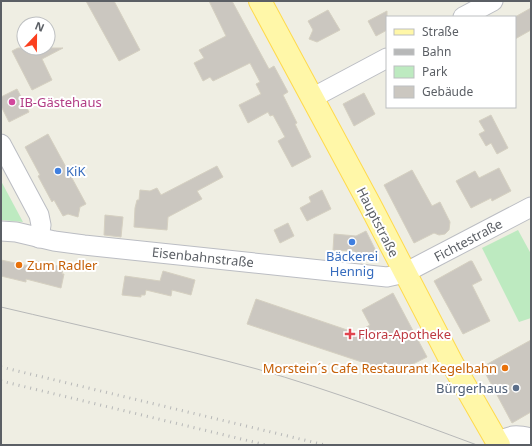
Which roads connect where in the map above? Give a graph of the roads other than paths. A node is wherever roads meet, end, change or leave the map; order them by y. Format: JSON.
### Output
{"nodes":[{"id":1,"x":260,"y":1,"type":"edge"},
{"id":2,"x":493,"y":1,"type":"edge"},
{"id":3,"x":465,"y":16,"type":"edge"},
{"id":4,"x":386,"y":59,"type":"edge"},
{"id":5,"x":312,"y":98,"type":"junction"},
{"id":6,"x":1,"y":144,"type":"edge"},
{"id":7,"x":531,"y":207,"type":"edge"},
{"id":8,"x":1,"y":231,"type":"edge"},
{"id":9,"x":39,"y":238,"type":"junction"},
{"id":10,"x":405,"y":273,"type":"junction"},
{"id":11,"x":531,"y":438,"type":"edge"},
{"id":12,"x":498,"y":443,"type":"edge"}],
"edges":[{"from":1,"to":5,"type":"main road","name":"Hauptstraße"},
{"from":2,"to":3,"type":"street"},
{"from":4,"to":5,"type":"street"},
{"from":5,"to":10,"type":"main road","name":"Hauptstraße"},
{"from":6,"to":9,"type":"street"},
{"from":7,"to":10,"type":"street","name":"Fichtestraße"},
{"from":8,"to":9,"type":"street","name":"Eisenbahnstraße"},
{"from":9,"to":10,"type":"street","name":"Eisenbahnstraße"},
{"from":10,"to":12,"type":"main road","name":"Hauptstraße"},
{"from":11,"to":12,"type":"street"}]}
